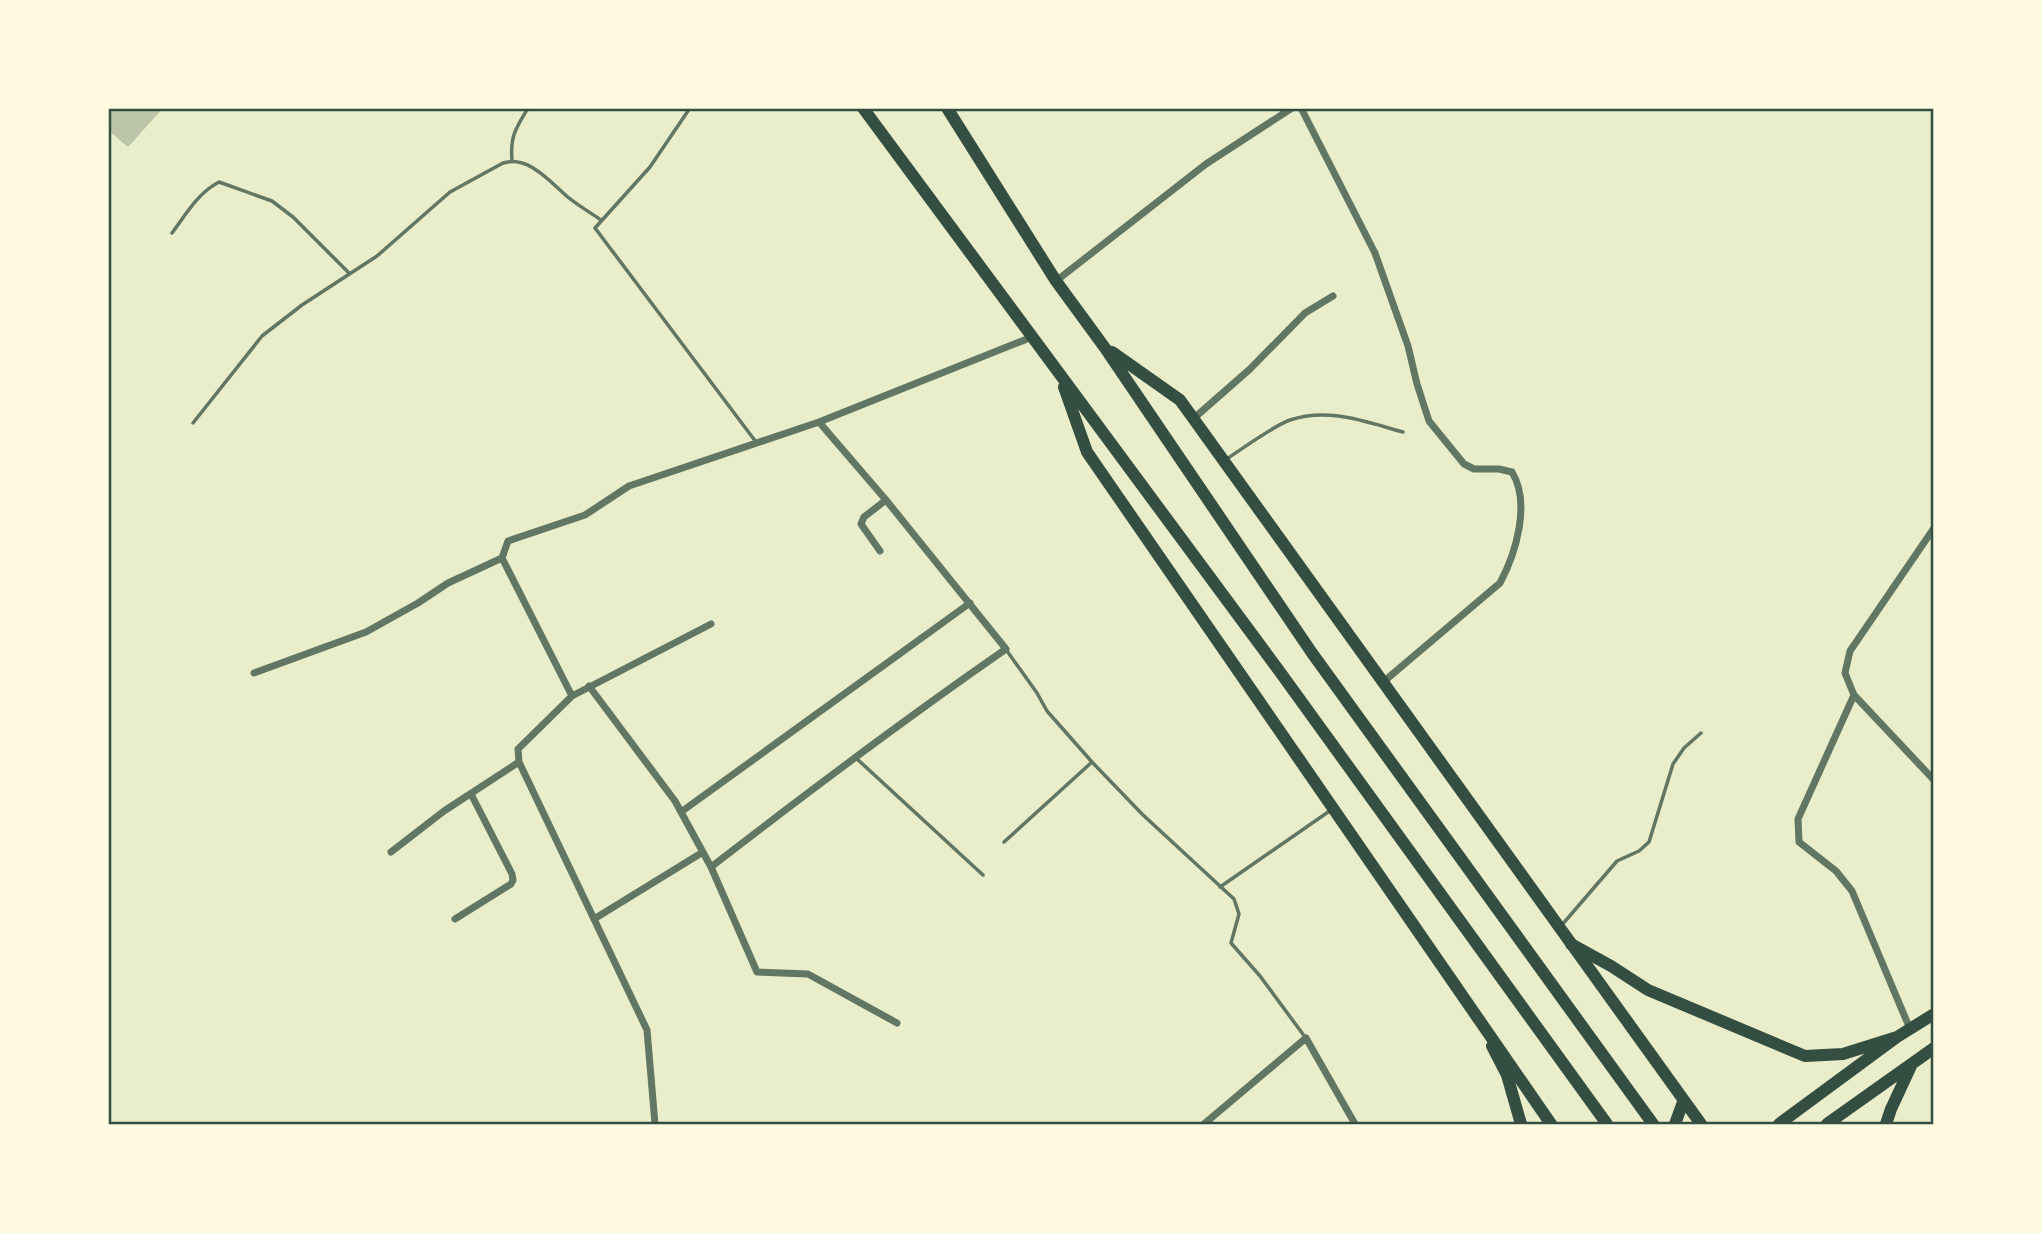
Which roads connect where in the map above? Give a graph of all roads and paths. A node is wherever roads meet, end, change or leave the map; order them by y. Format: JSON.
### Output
{"nodes":[{"id":1,"x":528,"y":108,"type":"edge"},
{"id":2,"x":691,"y":108,"type":"edge"},
{"id":3,"x":863,"y":108,"type":"edge"},
{"id":4,"x":947,"y":108,"type":"edge"},
{"id":5,"x":1292,"y":108,"type":"edge"},
{"id":6,"x":1301,"y":108,"type":"edge"},
{"id":7,"x":512,"y":160,"type":"junction"},
{"id":8,"x":601,"y":220,"type":"junction"},
{"id":9,"x":172,"y":233,"type":"dead end"},
{"id":10,"x":349,"y":273,"type":"junction"},
{"id":11,"x":1056,"y":281,"type":"junction"},
{"id":12,"x":1333,"y":296,"type":"dead end"},
{"id":13,"x":1032,"y":337,"type":"junction"},
{"id":14,"x":1105,"y":348,"type":"junction"},
{"id":15,"x":1059,"y":373,"type":"junction"},
{"id":16,"x":1193,"y":419,"type":"junction"},
{"id":17,"x":193,"y":422,"type":"dead end"},
{"id":18,"x":819,"y":422,"type":"junction"},
{"id":19,"x":1403,"y":432,"type":"dead end"},
{"id":20,"x":757,"y":443,"type":"junction"},
{"id":21,"x":1223,"y":461,"type":"junction"},
{"id":22,"x":886,"y":500,"type":"junction"},
{"id":23,"x":1934,"y":528,"type":"edge"},
{"id":24,"x":880,"y":551,"type":"dead end"},
{"id":25,"x":502,"y":558,"type":"junction"},
{"id":26,"x":970,"y":604,"type":"junction"},
{"id":27,"x":710,"y":624,"type":"dead end"},
{"id":28,"x":1006,"y":649,"type":"junction"},
{"id":29,"x":254,"y":673,"type":"dead end"},
{"id":30,"x":1382,"y":683,"type":"junction"},
{"id":31,"x":590,"y":687,"type":"junction"},
{"id":32,"x":1854,"y":695,"type":"junction"},
{"id":33,"x":572,"y":696,"type":"junction"},
{"id":34,"x":1700,"y":733,"type":"dead end"},
{"id":35,"x":855,"y":756,"type":"junction"},
{"id":36,"x":519,"y":762,"type":"junction"},
{"id":37,"x":1092,"y":762,"type":"junction"},
{"id":38,"x":1934,"y":780,"type":"edge"},
{"id":39,"x":471,"y":794,"type":"junction"},
{"id":40,"x":1334,"y":808,"type":"junction"},
{"id":41,"x":681,"y":812,"type":"junction"},
{"id":42,"x":1004,"y":842,"type":"dead end"},
{"id":43,"x":391,"y":852,"type":"dead end"},
{"id":44,"x":703,"y":852,"type":"junction"},
{"id":45,"x":711,"y":867,"type":"junction"},
{"id":46,"x":983,"y":875,"type":"dead end"},
{"id":47,"x":1220,"y":887,"type":"junction"},
{"id":48,"x":455,"y":919,"type":"dead end"},
{"id":49,"x":594,"y":919,"type":"junction"},
{"id":50,"x":1559,"y":928,"type":"junction"},
{"id":51,"x":1571,"y":944,"type":"junction"},
{"id":52,"x":1934,"y":1014,"type":"edge"},
{"id":53,"x":1479,"y":1020,"type":"junction"},
{"id":54,"x":897,"y":1023,"type":"dead end"},
{"id":55,"x":1910,"y":1029,"type":"junction"},
{"id":56,"x":1897,"y":1037,"type":"junction"},
{"id":57,"x":1306,"y":1038,"type":"junction"},
{"id":58,"x":1934,"y":1048,"type":"edge"},
{"id":59,"x":1913,"y":1062,"type":"junction"},
{"id":60,"x":1683,"y":1102,"type":"junction"},
{"id":61,"x":655,"y":1125,"type":"edge"},
{"id":62,"x":1204,"y":1125,"type":"edge"},
{"id":63,"x":1355,"y":1125,"type":"edge"},
{"id":64,"x":1521,"y":1125,"type":"edge"},
{"id":65,"x":1551,"y":1125,"type":"edge"},
{"id":66,"x":1606,"y":1125,"type":"edge"},
{"id":67,"x":1653,"y":1125,"type":"edge"},
{"id":68,"x":1675,"y":1125,"type":"edge"},
{"id":69,"x":1701,"y":1125,"type":"edge"},
{"id":70,"x":1779,"y":1125,"type":"edge"},
{"id":71,"x":1827,"y":1125,"type":"edge"},
{"id":72,"x":1886,"y":1125,"type":"edge"}],
"edges":[{"from":1,"to":7,"type":"lane"},
{"from":2,"to":8,"type":"lane"},
{"from":3,"to":13,"type":"main road"},
{"from":4,"to":11,"type":"main road"},
{"from":5,"to":11,"type":"street"},
{"from":6,"to":30,"type":"street"},
{"from":7,"to":8,"type":"lane"},
{"from":7,"to":10,"type":"lane"},
{"from":8,"to":20,"type":"lane"},
{"from":9,"to":10,"type":"lane"},
{"from":10,"to":17,"type":"lane"},
{"from":11,"to":14,"type":"main road"},
{"from":12,"to":16,"type":"street"},
{"from":13,"to":15,"type":"main road"},
{"from":13,"to":18,"type":"street"},
{"from":14,"to":16,"type":"main road"},
{"from":14,"to":67,"type":"main road"},
{"from":15,"to":40,"type":"main road"},
{"from":15,"to":66,"type":"main road"},
{"from":16,"to":21,"type":"main road"},
{"from":18,"to":20,"type":"street"},
{"from":18,"to":22,"type":"street"},
{"from":19,"to":21,"type":"lane"},
{"from":20,"to":25,"type":"street"},
{"from":21,"to":30,"type":"main road"},
{"from":22,"to":24,"type":"street"},
{"from":22,"to":26,"type":"street"},
{"from":23,"to":32,"type":"street"},
{"from":25,"to":29,"type":"street"},
{"from":25,"to":33,"type":"street"},
{"from":26,"to":28,"type":"street"},
{"from":26,"to":41,"type":"street"},
{"from":27,"to":31,"type":"street"},
{"from":28,"to":35,"type":"street"},
{"from":28,"to":37,"type":"lane"},
{"from":30,"to":50,"type":"main road"},
{"from":31,"to":33,"type":"street"},
{"from":31,"to":41,"type":"street"},
{"from":32,"to":38,"type":"street"},
{"from":32,"to":55,"type":"street"},
{"from":33,"to":36,"type":"street"},
{"from":34,"to":50,"type":"lane"},
{"from":35,"to":45,"type":"street"},
{"from":35,"to":46,"type":"lane"},
{"from":36,"to":39,"type":"street"},
{"from":36,"to":49,"type":"street"},
{"from":37,"to":42,"type":"lane"},
{"from":37,"to":47,"type":"lane"},
{"from":39,"to":43,"type":"street"},
{"from":39,"to":48,"type":"street"},
{"from":40,"to":47,"type":"lane"},
{"from":40,"to":53,"type":"main road"},
{"from":41,"to":44,"type":"street"},
{"from":44,"to":45,"type":"street"},
{"from":44,"to":49,"type":"street"},
{"from":45,"to":54,"type":"street"},
{"from":47,"to":57,"type":"lane"},
{"from":49,"to":61,"type":"street"},
{"from":50,"to":51,"type":"main road"},
{"from":51,"to":56,"type":"main road"},
{"from":51,"to":60,"type":"main road"},
{"from":52,"to":55,"type":"main road"},
{"from":53,"to":64,"type":"main road"},
{"from":53,"to":65,"type":"main road"},
{"from":55,"to":56,"type":"main road"},
{"from":56,"to":70,"type":"main road"},
{"from":57,"to":62,"type":"street"},
{"from":57,"to":63,"type":"street"},
{"from":58,"to":59,"type":"main road"},
{"from":59,"to":71,"type":"main road"},
{"from":59,"to":72,"type":"main road"},
{"from":60,"to":68,"type":"main road"},
{"from":60,"to":69,"type":"main road"}]}
